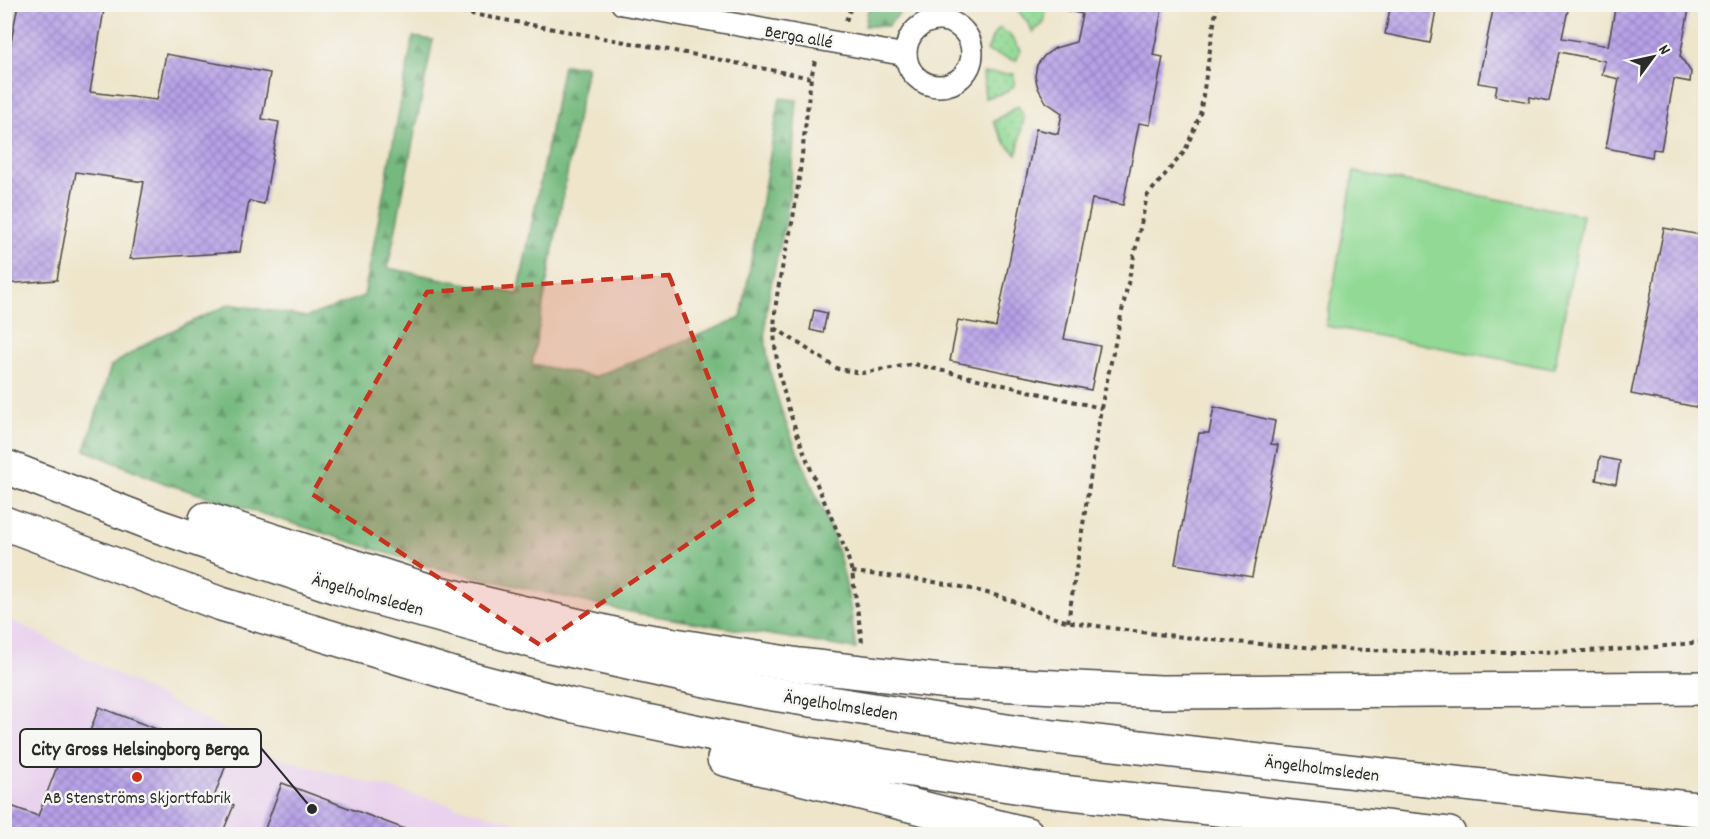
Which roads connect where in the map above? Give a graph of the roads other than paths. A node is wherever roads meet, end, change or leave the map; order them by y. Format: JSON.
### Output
{"nodes":[{"id":1,"x":622,"y":4,"type":"edge"},
{"id":2,"x":906,"y":55,"type":"dead end"},
{"id":3,"x":4,"y":454,"type":"edge"},
{"id":4,"x":4,"y":466,"type":"edge"},
{"id":5,"x":4,"y":522,"type":"edge"},
{"id":6,"x":459,"y":676,"type":"junction"},
{"id":7,"x":1706,"y":688,"type":"edge"},
{"id":8,"x":1706,"y":810,"type":"edge"},
{"id":9,"x":1027,"y":834,"type":"edge"},
{"id":10,"x":1449,"y":834,"type":"edge"}],
"edges":[{"from":1,"to":2,"type":"street","name":"Berga allé"},
{"from":3,"to":7,"type":"highway"},
{"from":4,"to":8,"type":"highway","name":"Ängelholmsleden"},
{"from":5,"to":6,"type":"highway"},
{"from":6,"to":9,"type":"highway"},
{"from":6,"to":10,"type":"highway"}]}
